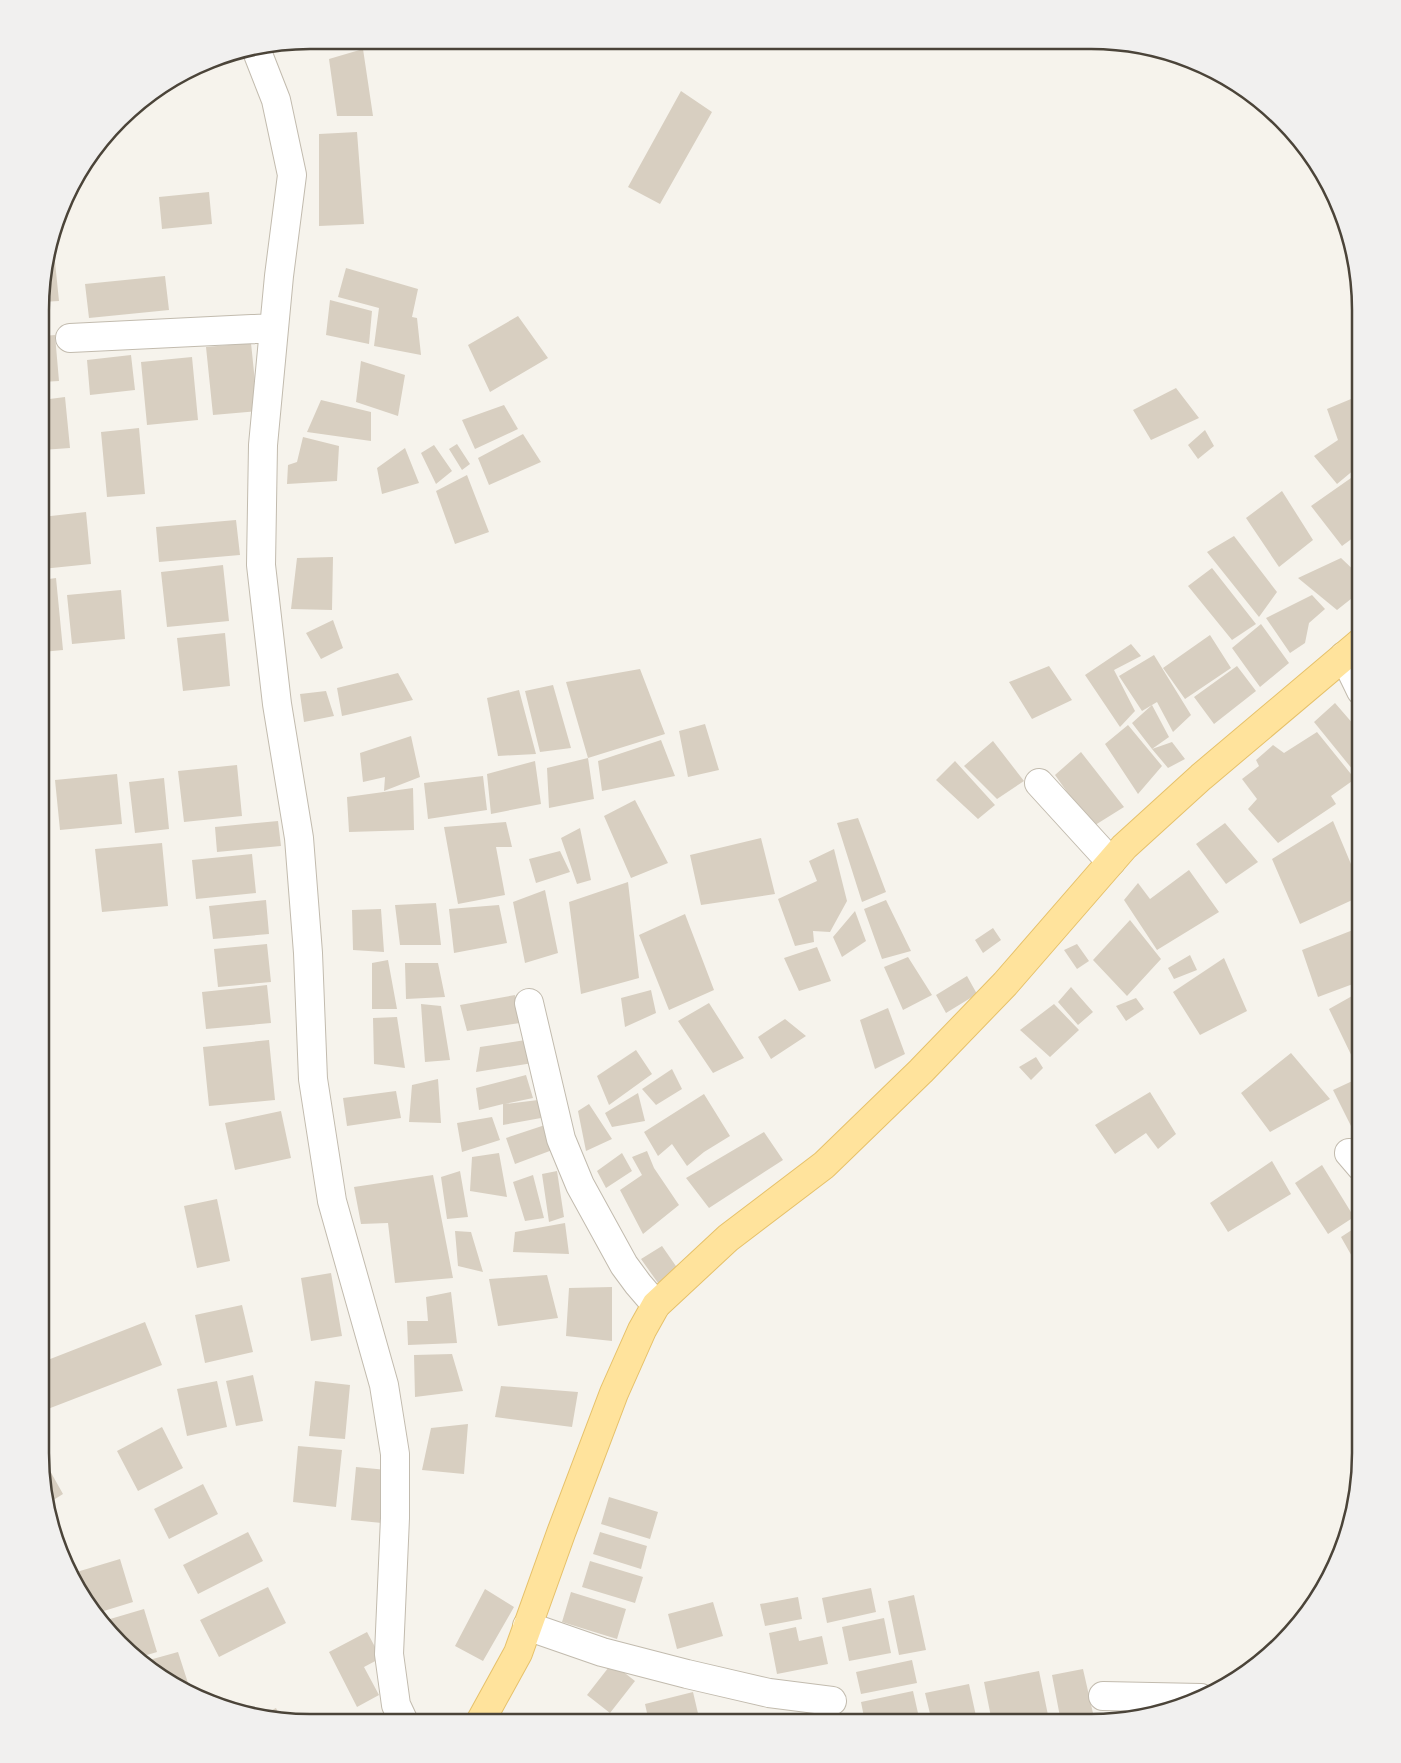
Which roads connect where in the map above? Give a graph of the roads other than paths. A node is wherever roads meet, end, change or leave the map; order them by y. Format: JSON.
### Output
{"nodes":[{"id":1,"x":258,"y":54,"type":"edge"},
{"id":2,"x":274,"y":328,"type":"junction"},
{"id":3,"x":70,"y":338,"type":"dead end"},
{"id":4,"x":1352,"y":649,"type":"edge"},
{"id":5,"x":1039,"y":783,"type":"dead end"},
{"id":6,"x":1111,"y":862,"type":"junction"},
{"id":7,"x":529,"y":1003,"type":"dead end"},
{"id":8,"x":656,"y":1305,"type":"junction"},
{"id":9,"x":527,"y":1626,"type":"junction"},
{"id":10,"x":1103,"y":1696,"type":"dead end"},
{"id":11,"x":1181,"y":1698,"type":"edge"},
{"id":12,"x":832,"y":1701,"type":"dead end"},
{"id":13,"x":400,"y":1714,"type":"edge"},
{"id":14,"x":484,"y":1714,"type":"edge"}],
"edges":[{"from":1,"to":2,"type":"street"},
{"from":2,"to":3,"type":"street"},
{"from":2,"to":13,"type":"street"},
{"from":4,"to":6,"type":"main road"},
{"from":5,"to":6,"type":"street"},
{"from":6,"to":8,"type":"main road"},
{"from":7,"to":8,"type":"street"},
{"from":8,"to":9,"type":"main road"},
{"from":9,"to":12,"type":"street"},
{"from":9,"to":14,"type":"main road"},
{"from":10,"to":11,"type":"street"}]}
